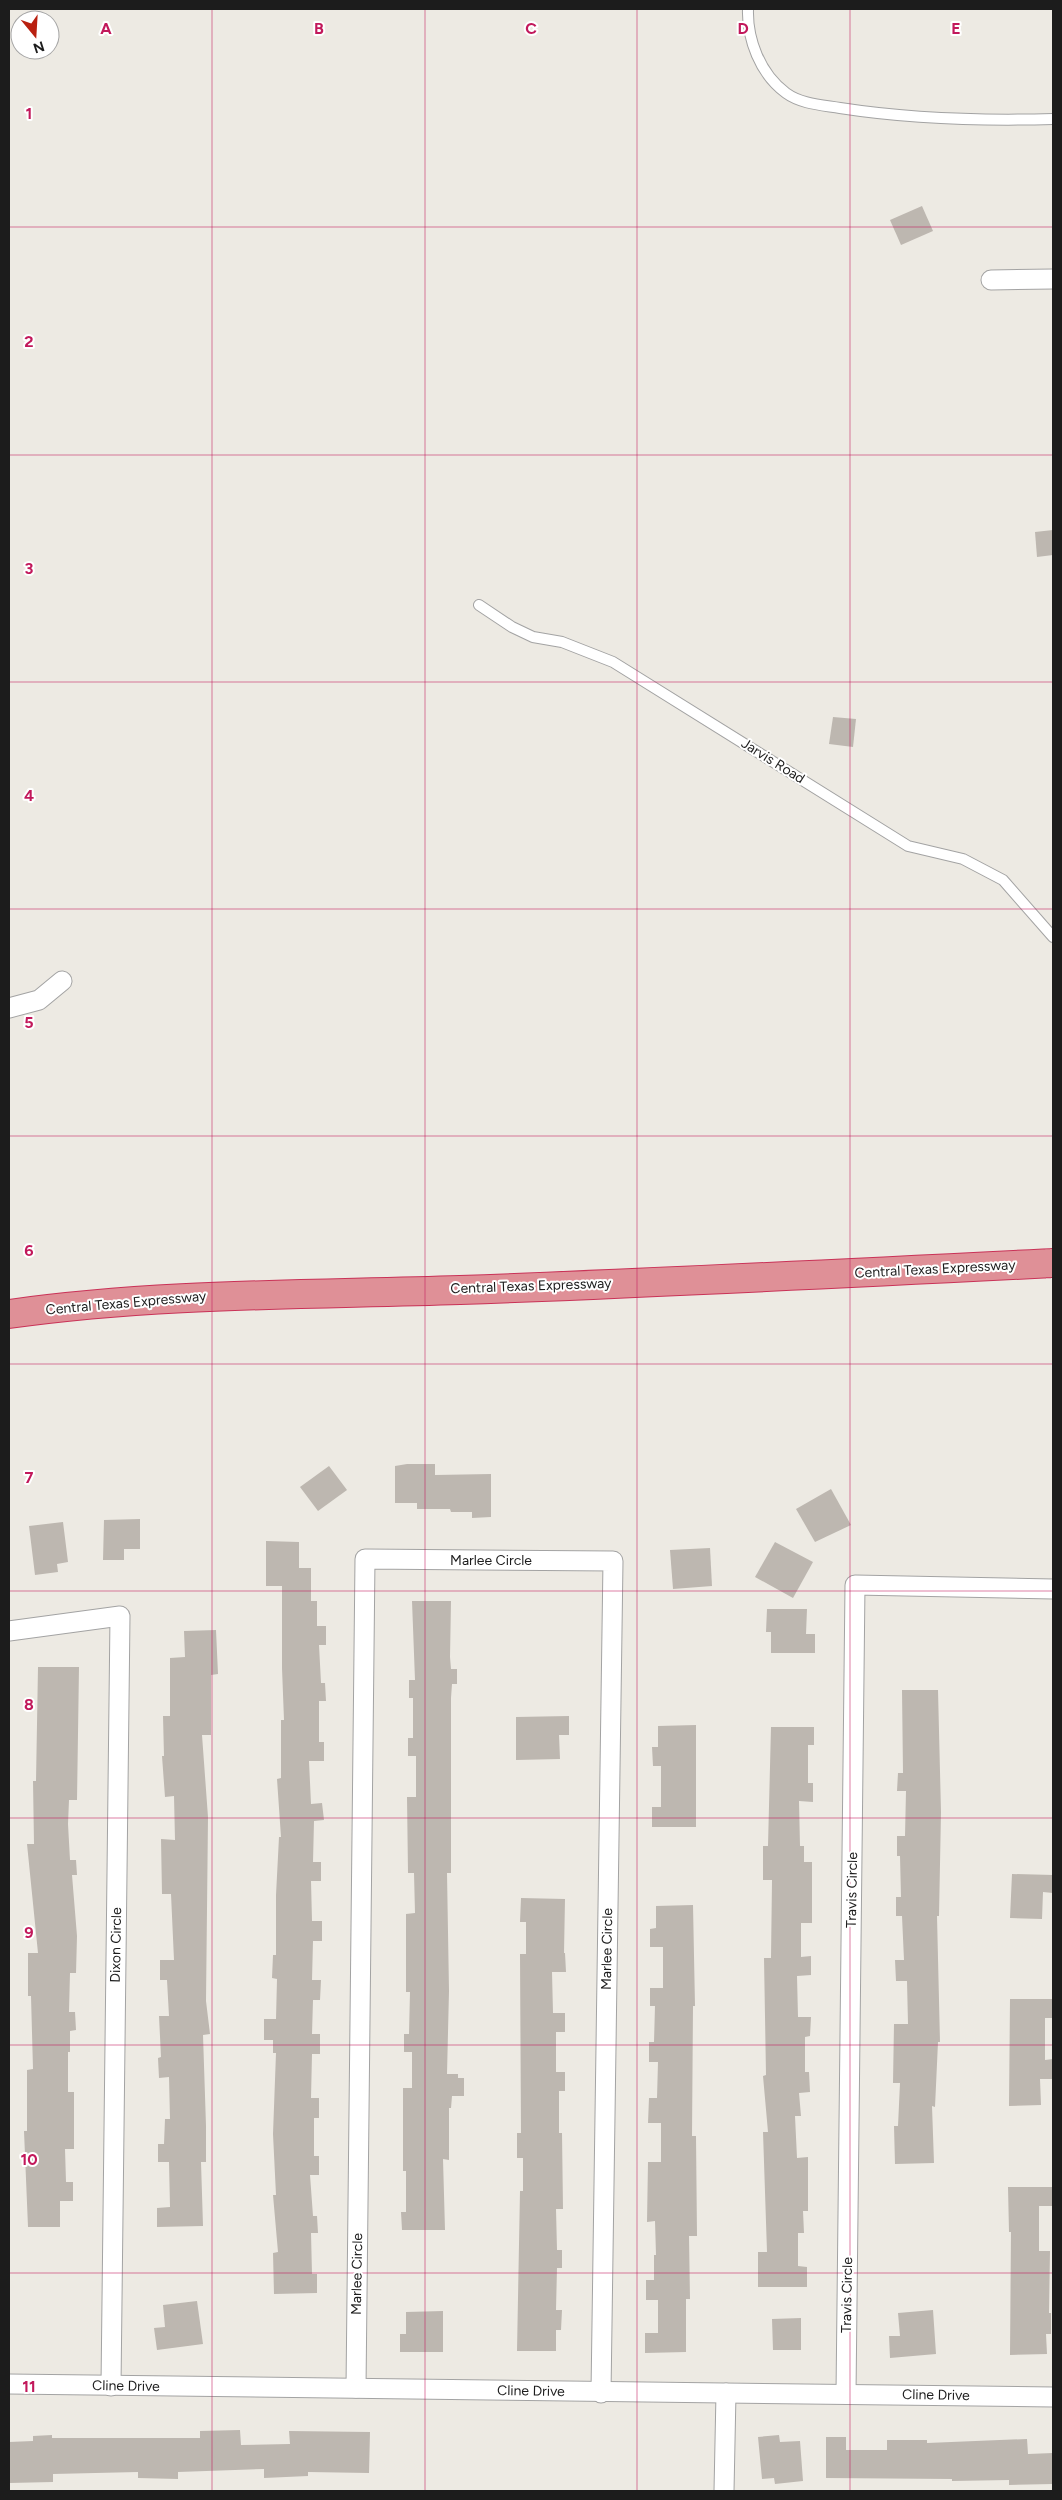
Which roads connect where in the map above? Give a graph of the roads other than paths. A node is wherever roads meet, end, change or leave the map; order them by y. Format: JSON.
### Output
{"nodes":[{"id":1,"x":748,"y":9,"type":"edge"},
{"id":2,"x":1053,"y":119,"type":"edge"},
{"id":3,"x":1053,"y":279,"type":"edge"},
{"id":4,"x":991,"y":280,"type":"dead end"},
{"id":5,"x":479,"y":604,"type":"dead end"},
{"id":6,"x":1053,"y":936,"type":"edge"},
{"id":7,"x":62,"y":981,"type":"dead end"},
{"id":8,"x":9,"y":1008,"type":"edge"},
{"id":9,"x":1053,"y":1263,"type":"edge"},
{"id":10,"x":9,"y":1314,"type":"edge"},
{"id":11,"x":1053,"y":1589,"type":"edge"},
{"id":12,"x":9,"y":1631,"type":"edge"},
{"id":13,"x":9,"y":2384,"type":"edge"},
{"id":14,"x":111,"y":2386,"type":"junction"},
{"id":15,"x":356,"y":2388,"type":"junction"},
{"id":16,"x":601,"y":2393,"type":"junction"},
{"id":17,"x":726,"y":2393,"type":"junction"},
{"id":18,"x":846,"y":2394,"type":"junction"},
{"id":19,"x":1053,"y":2396,"type":"edge"},
{"id":20,"x":724,"y":2491,"type":"edge"}],
"edges":[{"from":1,"to":2,"type":"lane"},
{"from":3,"to":4,"type":"street"},
{"from":5,"to":6,"type":"lane","name":"Jarvis Road"},
{"from":7,"to":8,"type":"street"},
{"from":9,"to":10,"type":"highway","name":"Central Texas Expressway"},
{"from":11,"to":18,"type":"street","name":"Travis Circle"},
{"from":12,"to":14,"type":"street","name":"Dixon Circle"},
{"from":13,"to":14,"type":"street","name":"Cline Drive"},
{"from":14,"to":15,"type":"street","name":"Cline Drive"},
{"from":15,"to":16,"type":"street","name":"Cline Drive"},
{"from":15,"to":16,"type":"street","name":"Marlee Circle"},
{"from":16,"to":17,"type":"street","name":"Cline Drive"},
{"from":17,"to":18,"type":"street","name":"Cline Drive"},
{"from":17,"to":20,"type":"street"},
{"from":18,"to":19,"type":"street","name":"Cline Drive"}]}
